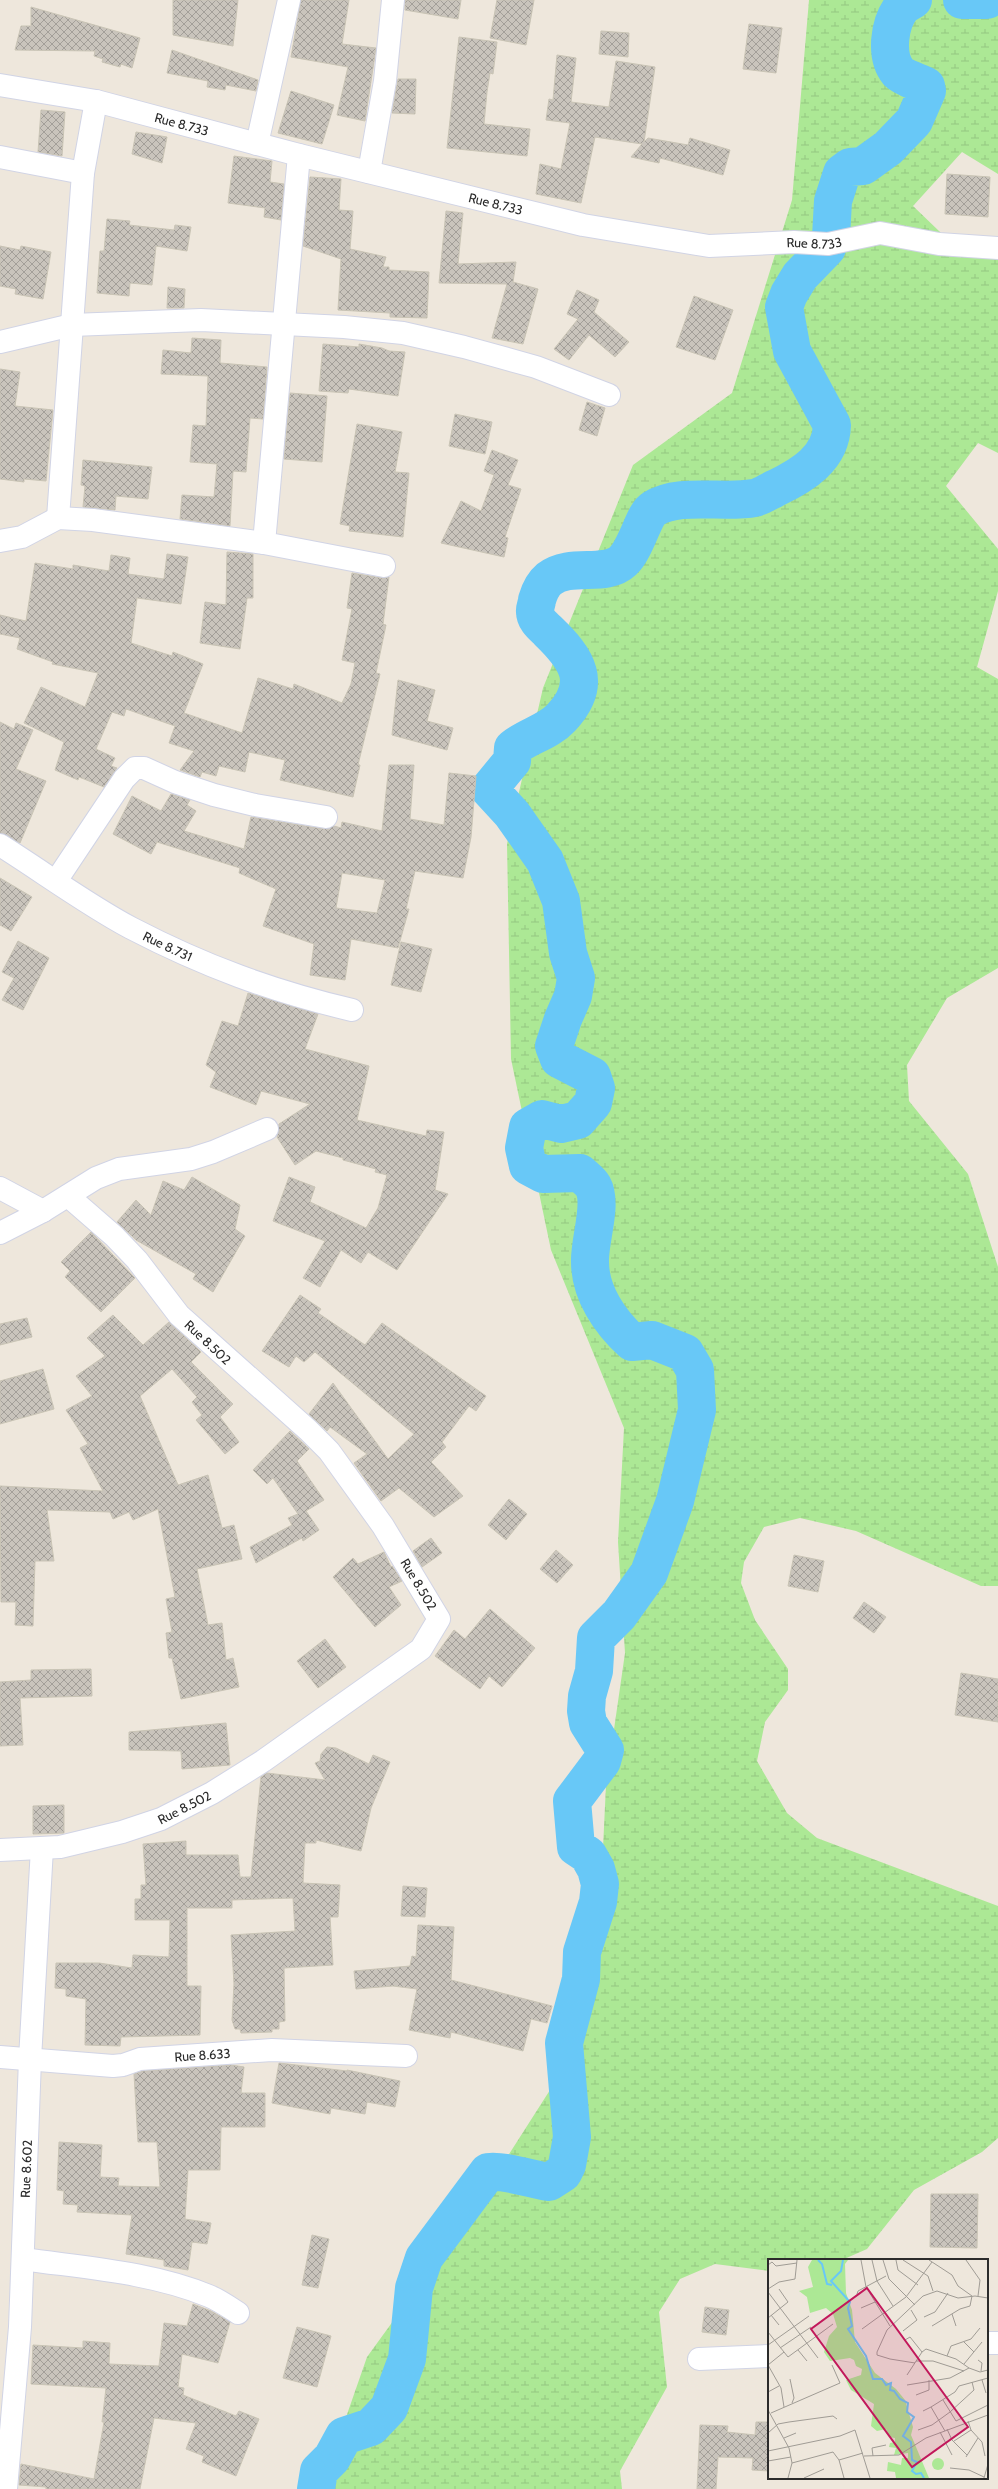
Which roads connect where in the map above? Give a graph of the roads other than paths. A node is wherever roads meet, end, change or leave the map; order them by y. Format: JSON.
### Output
{"nodes":[{"id":1,"x":289,"y":0,"type":"edge"},
{"id":2,"x":393,"y":0,"type":"edge"},
{"id":3,"x":0,"y":85,"type":"edge"},
{"id":4,"x":96,"y":101,"type":"junction"},
{"id":5,"x":257,"y":144,"type":"junction"},
{"id":6,"x":299,"y":155,"type":"junction"},
{"id":7,"x":0,"y":157,"type":"edge"},
{"id":8,"x":369,"y":172,"type":"junction"},
{"id":9,"x":83,"y":173,"type":"junction"},
{"id":10,"x":998,"y":248,"type":"edge"},
{"id":11,"x":283,"y":324,"type":"junction"},
{"id":12,"x":72,"y":325,"type":"junction"},
{"id":13,"x":0,"y":342,"type":"edge"},
{"id":14,"x":609,"y":394,"type":"dead end"},
{"id":15,"x":58,"y":518,"type":"junction"},
{"id":16,"x":0,"y":541,"type":"edge"},
{"id":17,"x":264,"y":543,"type":"junction"},
{"id":18,"x":384,"y":566,"type":"dead end"},
{"id":19,"x":326,"y":817,"type":"dead end"},
{"id":20,"x":0,"y":845,"type":"edge"},
{"id":21,"x":56,"y":880,"type":"junction"},
{"id":22,"x":352,"y":1010,"type":"dead end"},
{"id":23,"x":267,"y":1129,"type":"dead end"},
{"id":24,"x":0,"y":1188,"type":"edge"},
{"id":25,"x":68,"y":1196,"type":"junction"},
{"id":26,"x":43,"y":1211,"type":"junction"},
{"id":27,"x":0,"y":1233,"type":"edge"},
{"id":28,"x":42,"y":1848,"type":"junction"},
{"id":29,"x":0,"y":1850,"type":"edge"},
{"id":30,"x":406,"y":2056,"type":"dead end"},
{"id":31,"x":0,"y":2057,"type":"edge"},
{"id":32,"x":30,"y":2059,"type":"junction"},
{"id":33,"x":23,"y":2259,"type":"junction"},
{"id":34,"x":238,"y":2313,"type":"dead end"},
{"id":35,"x":768,"y":2356,"type":"edge"},
{"id":36,"x":699,"y":2359,"type":"dead end"},
{"id":37,"x":6,"y":2489,"type":"edge"}],
"edges":[{"from":1,"to":5,"type":"street"},
{"from":2,"to":8,"type":"street"},
{"from":3,"to":4,"type":"street","name":"Rue 8.733"},
{"from":4,"to":5,"type":"street","name":"Rue 8.733"},
{"from":4,"to":9,"type":"street"},
{"from":5,"to":6,"type":"street","name":"Rue 8.733"},
{"from":6,"to":8,"type":"street","name":"Rue 8.733"},
{"from":6,"to":11,"type":"street"},
{"from":7,"to":9,"type":"street"},
{"from":8,"to":10,"type":"street","name":"Rue 8.733"},
{"from":9,"to":12,"type":"street"},
{"from":11,"to":12,"type":"street"},
{"from":11,"to":14,"type":"street"},
{"from":11,"to":17,"type":"street"},
{"from":12,"to":13,"type":"street"},
{"from":12,"to":15,"type":"street"},
{"from":15,"to":16,"type":"street"},
{"from":15,"to":17,"type":"street"},
{"from":17,"to":18,"type":"street"},
{"from":19,"to":21,"type":"street"},
{"from":20,"to":21,"type":"street","name":"Rue 8.731"},
{"from":21,"to":22,"type":"street","name":"Rue 8.731"},
{"from":23,"to":25,"type":"street"},
{"from":24,"to":26,"type":"street"},
{"from":25,"to":26,"type":"street"},
{"from":25,"to":28,"type":"street","name":"Rue 8.502"},
{"from":26,"to":27,"type":"street"},
{"from":28,"to":29,"type":"street","name":"Rue 8.502"},
{"from":28,"to":32,"type":"street","name":"Rue 8.602"},
{"from":30,"to":32,"type":"street","name":"Rue 8.633"},
{"from":31,"to":32,"type":"street","name":"Rue 8.633"},
{"from":32,"to":33,"type":"street","name":"Rue 8.602"},
{"from":33,"to":34,"type":"street"},
{"from":33,"to":37,"type":"street","name":"Rue 8.602"},
{"from":35,"to":36,"type":"street"}]}
